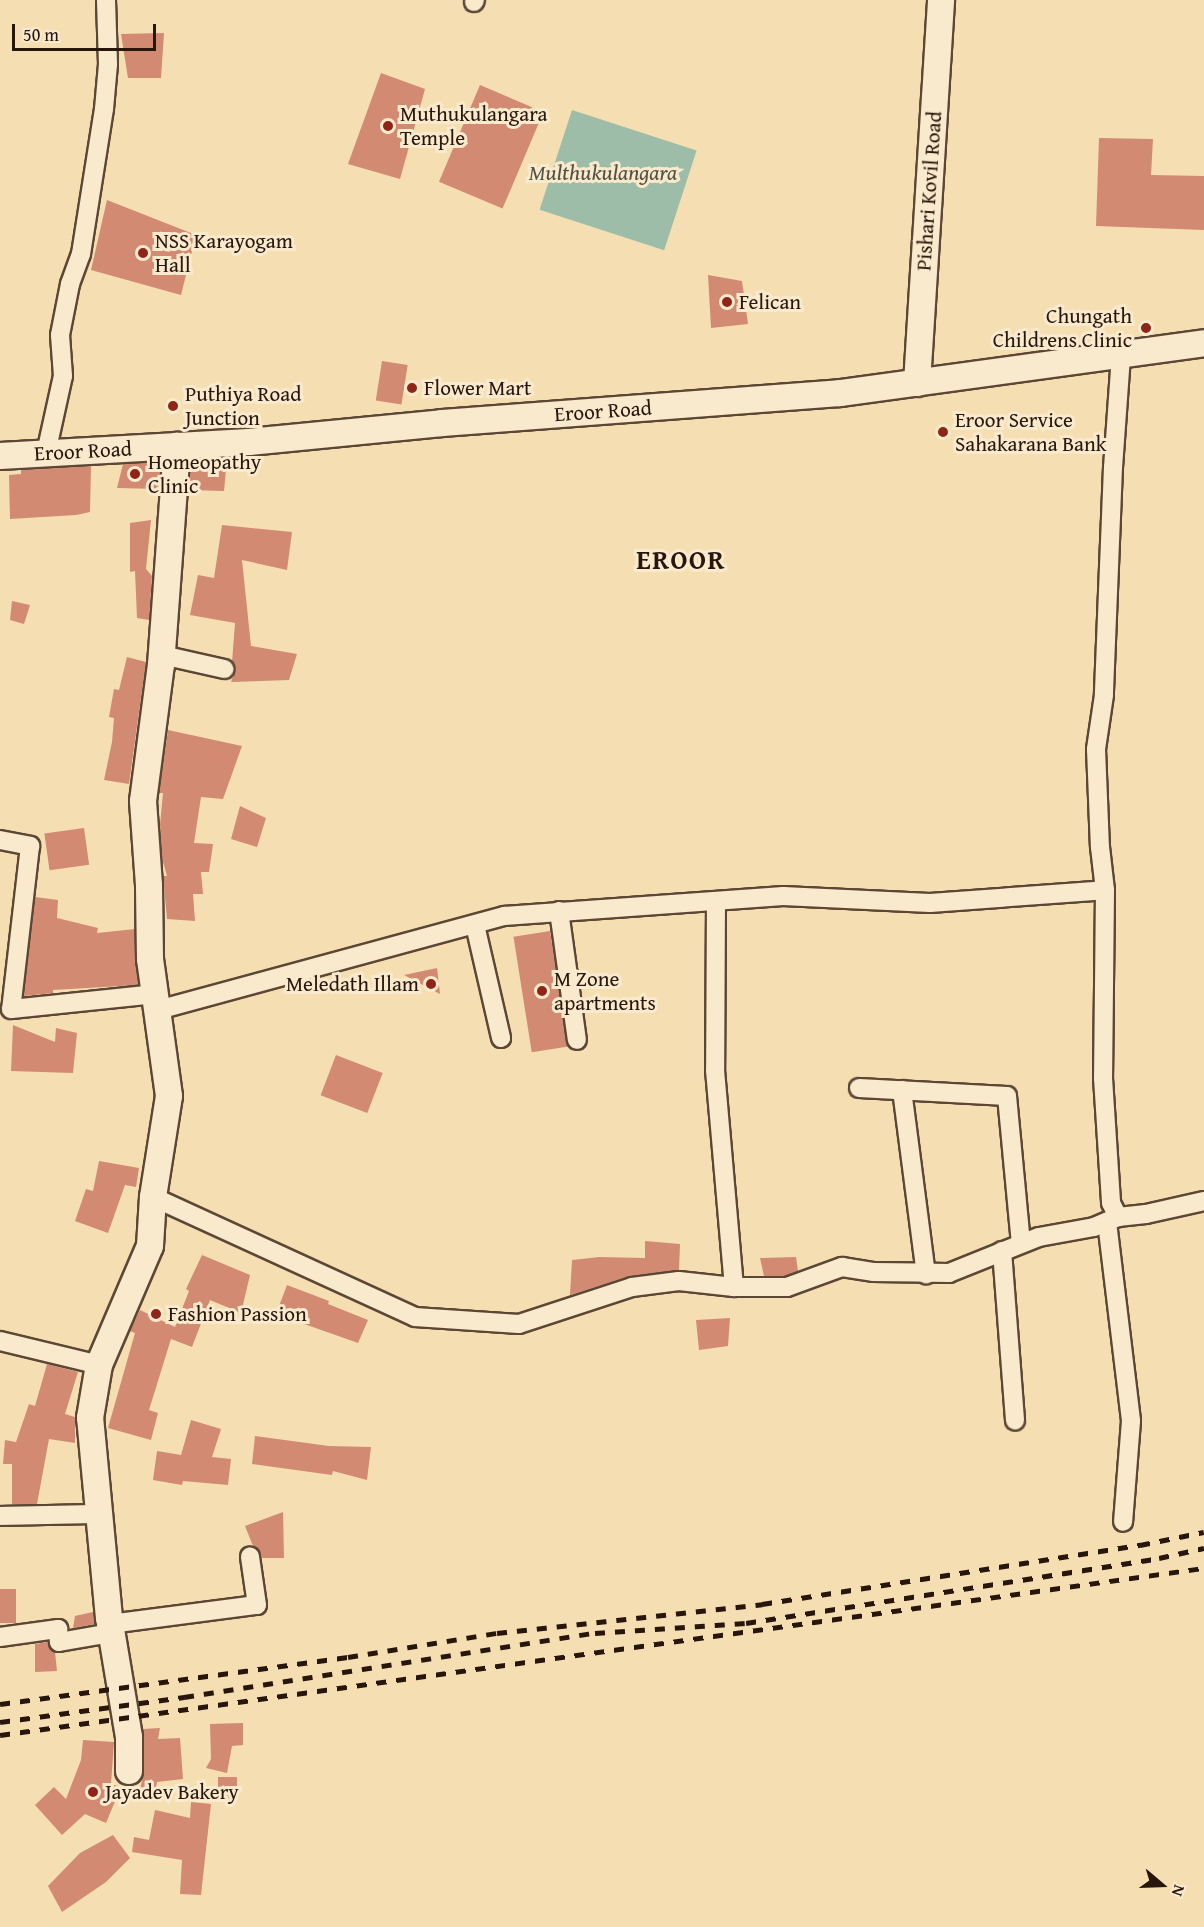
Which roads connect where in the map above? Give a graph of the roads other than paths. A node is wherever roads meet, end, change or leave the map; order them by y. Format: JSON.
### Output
{"nodes":[{"id":1,"x":106,"y":0,"type":"edge"},
{"id":2,"x":941,"y":0,"type":"edge"},
{"id":3,"x":1204,"y":343,"type":"edge"},
{"id":4,"x":1121,"y":356,"type":"junction"},
{"id":5,"x":917,"y":383,"type":"junction"},
{"id":6,"x":177,"y":446,"type":"junction"},
{"id":7,"x":46,"y":453,"type":"junction"},
{"id":8,"x":0,"y":456,"type":"edge"},
{"id":9,"x":162,"y":655,"type":"junction"},
{"id":10,"x":224,"y":669,"type":"dead end"},
{"id":11,"x":0,"y":840,"type":"edge"},
{"id":12,"x":1105,"y":890,"type":"junction"},
{"id":13,"x":716,"y":901,"type":"junction"},
{"id":14,"x":559,"y":911,"type":"junction"},
{"id":15,"x":475,"y":925,"type":"junction"},
{"id":16,"x":157,"y":1002,"type":"junction"},
{"id":17,"x":5,"y":1008,"type":"edge"},
{"id":18,"x":501,"y":1038,"type":"dead end"},
{"id":19,"x":577,"y":1040,"type":"dead end"},
{"id":20,"x":859,"y":1088,"type":"dead end"},
{"id":21,"x":902,"y":1090,"type":"junction"},
{"id":22,"x":153,"y":1197,"type":"junction"},
{"id":23,"x":1204,"y":1201,"type":"edge"},
{"id":24,"x":1113,"y":1220,"type":"junction"},
{"id":25,"x":1022,"y":1243,"type":"junction"},
{"id":26,"x":1002,"y":1251,"type":"junction"},
{"id":27,"x":926,"y":1274,"type":"junction"},
{"id":28,"x":734,"y":1287,"type":"junction"},
{"id":29,"x":0,"y":1341,"type":"edge"},
{"id":30,"x":99,"y":1365,"type":"junction"},
{"id":31,"x":1016,"y":1421,"type":"dead end"},
{"id":32,"x":98,"y":1514,"type":"junction"},
{"id":33,"x":0,"y":1516,"type":"edge"},
{"id":34,"x":1123,"y":1522,"type":"dead end"},
{"id":35,"x":250,"y":1557,"type":"dead end"},
{"id":36,"x":110,"y":1629,"type":"junction"},
{"id":37,"x":0,"y":1637,"type":"edge"},
{"id":38,"x":129,"y":1772,"type":"dead end"}],
"edges":[{"from":1,"to":7,"type":"street"},
{"from":2,"to":5,"type":"main road","name":"Pishari Kovil Road"},
{"from":3,"to":4,"type":"main road","name":"Eroor Road"},
{"from":4,"to":5,"type":"main road","name":"Eroor Road"},
{"from":4,"to":12,"type":"street"},
{"from":5,"to":6,"type":"main road","name":"Eroor Road"},
{"from":6,"to":7,"type":"main road","name":"Eroor Road"},
{"from":6,"to":9,"type":"main road"},
{"from":7,"to":8,"type":"main road","name":"Eroor Road"},
{"from":9,"to":10,"type":"street"},
{"from":9,"to":16,"type":"main road"},
{"from":11,"to":17,"type":"street"},
{"from":12,"to":13,"type":"street"},
{"from":12,"to":24,"type":"street"},
{"from":13,"to":14,"type":"street"},
{"from":13,"to":28,"type":"street"},
{"from":14,"to":15,"type":"street"},
{"from":14,"to":19,"type":"street"},
{"from":15,"to":16,"type":"street"},
{"from":15,"to":18,"type":"street"},
{"from":16,"to":17,"type":"street"},
{"from":16,"to":22,"type":"main road"},
{"from":20,"to":21,"type":"street"},
{"from":21,"to":25,"type":"street"},
{"from":21,"to":27,"type":"street"},
{"from":22,"to":28,"type":"street"},
{"from":22,"to":30,"type":"main road"},
{"from":23,"to":24,"type":"street"},
{"from":24,"to":25,"type":"street"},
{"from":24,"to":34,"type":"street"},
{"from":25,"to":26,"type":"street"},
{"from":26,"to":27,"type":"street"},
{"from":26,"to":31,"type":"street"},
{"from":27,"to":28,"type":"street"},
{"from":29,"to":30,"type":"street"},
{"from":30,"to":32,"type":"main road"},
{"from":32,"to":33,"type":"street"},
{"from":32,"to":36,"type":"main road"},
{"from":35,"to":36,"type":"street"},
{"from":36,"to":37,"type":"street"},
{"from":36,"to":38,"type":"main road"}]}
